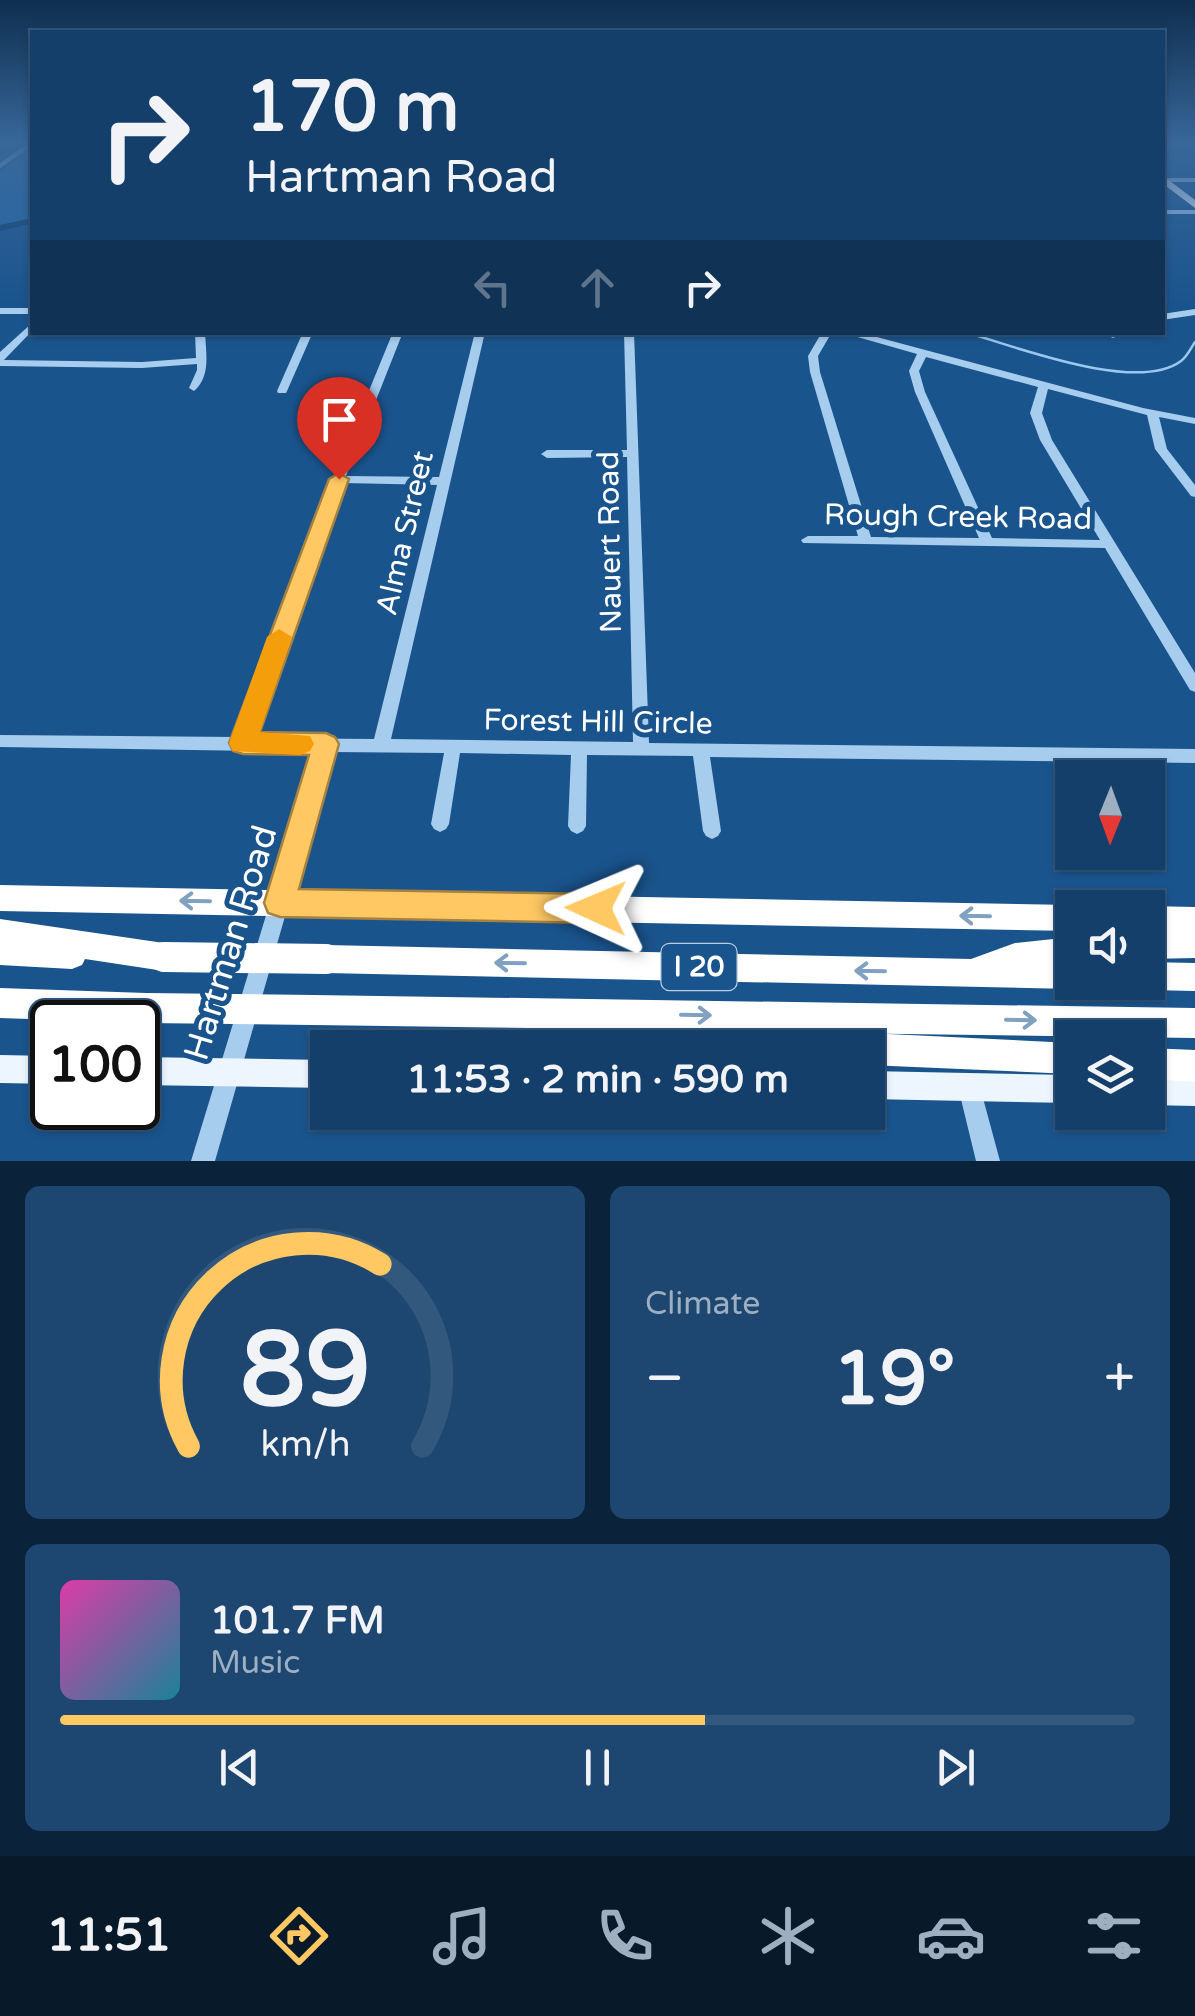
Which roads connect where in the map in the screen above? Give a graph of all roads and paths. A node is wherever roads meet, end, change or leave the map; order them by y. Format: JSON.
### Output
{"nodes":[{"id":1,"x":1195,"y":209,"type":"edge"},
{"id":2,"x":1165,"y":212,"type":"edge"},
{"id":3,"x":0,"y":311,"type":"edge"},
{"id":4,"x":30,"y":311,"type":"edge"},
{"id":5,"x":1195,"y":312,"type":"edge"},
{"id":6,"x":1165,"y":317,"type":"edge"},
{"id":7,"x":30,"y":328,"type":"edge"},
{"id":8,"x":200,"y":335,"type":"edge"},
{"id":9,"x":307,"y":335,"type":"edge"},
{"id":10,"x":397,"y":335,"type":"edge"},
{"id":11,"x":479,"y":335,"type":"edge"},
{"id":12,"x":629,"y":335,"type":"edge"},
{"id":13,"x":825,"y":335,"type":"edge"},
{"id":14,"x":856,"y":335,"type":"edge"},
{"id":15,"x":922,"y":354,"type":"junction"},
{"id":16,"x":0,"y":360,"type":"edge"},
{"id":17,"x":202,"y":361,"type":"junction"},
{"id":18,"x":1044,"y":386,"type":"junction"},
{"id":19,"x":194,"y":388,"type":"dead end"},
{"id":20,"x":282,"y":391,"type":"dead end"},
{"id":21,"x":1152,"y":413,"type":"junction"},
{"id":22,"x":1195,"y":420,"type":"edge"},
{"id":23,"x":633,"y":453,"type":"junction"},
{"id":24,"x":547,"y":454,"type":"dead end"},
{"id":25,"x":339,"y":479,"type":"junction"},
{"id":26,"x":442,"y":480,"type":"junction"},
{"id":27,"x":1195,"y":493,"type":"edge"},
{"id":28,"x":808,"y":540,"type":"dead end"},
{"id":29,"x":866,"y":540,"type":"junction"},
{"id":30,"x":987,"y":542,"type":"junction"},
{"id":31,"x":1108,"y":544,"type":"junction"},
{"id":32,"x":1195,"y":686,"type":"edge"},
{"id":33,"x":0,"y":741,"type":"edge"},
{"id":34,"x":243,"y":743,"type":"junction"},
{"id":35,"x":326,"y":744,"type":"junction"},
{"id":36,"x":382,"y":745,"type":"junction"},
{"id":37,"x":454,"y":746,"type":"junction"},
{"id":38,"x":579,"y":749,"type":"junction"},
{"id":39,"x":641,"y":750,"type":"junction"},
{"id":40,"x":701,"y":752,"type":"junction"},
{"id":41,"x":1195,"y":756,"type":"edge"},
{"id":42,"x":440,"y":824,"type":"dead end"},
{"id":43,"x":578,"y":826,"type":"dead end"},
{"id":44,"x":712,"y":831,"type":"dead end"},
{"id":45,"x":0,"y":898,"type":"edge"},
{"id":46,"x":280,"y":903,"type":"junction"},
{"id":47,"x":1055,"y":918,"type":"edge"},
{"id":48,"x":1165,"y":919,"type":"edge"},
{"id":49,"x":1195,"y":920,"type":"edge"},
{"id":50,"x":0,"y":932,"type":"edge"},
{"id":51,"x":1195,"y":944,"type":"edge"},
{"id":52,"x":1165,"y":945,"type":"edge"},
{"id":53,"x":0,"y":951,"type":"edge"},
{"id":54,"x":1055,"y":952,"type":"edge"},
{"id":55,"x":164,"y":957,"type":"junction"},
{"id":56,"x":964,"y":973,"type":"junction"},
{"id":57,"x":1055,"y":975,"type":"edge"},
{"id":58,"x":1165,"y":976,"type":"edge"},
{"id":59,"x":1195,"y":977,"type":"edge"},
{"id":60,"x":0,"y":1003,"type":"edge"},
{"id":61,"x":598,"y":1014,"type":"junction"},
{"id":62,"x":1195,"y":1023,"type":"edge"},
{"id":63,"x":650,"y":1030,"type":"edge"},
{"id":64,"x":885,"y":1050,"type":"edge"},
{"id":65,"x":1055,"y":1058,"type":"edge"},
{"id":66,"x":1165,"y":1065,"type":"edge"},
{"id":67,"x":1195,"y":1066,"type":"edge"},
{"id":68,"x":0,"y":1069,"type":"edge"},
{"id":69,"x":30,"y":1070,"type":"edge"},
{"id":70,"x":160,"y":1071,"type":"edge"},
{"id":71,"x":229,"y":1072,"type":"junction"},
{"id":72,"x":310,"y":1074,"type":"edge"},
{"id":73,"x":885,"y":1085,"type":"edge"},
{"id":74,"x":969,"y":1087,"type":"junction"},
{"id":75,"x":1055,"y":1090,"type":"edge"},
{"id":76,"x":1165,"y":1091,"type":"edge"},
{"id":77,"x":1195,"y":1092,"type":"edge"},
{"id":78,"x":203,"y":1161,"type":"edge"},
{"id":79,"x":988,"y":1161,"type":"edge"}],
"edges":[{"from":1,"to":2,"type":"street"},
{"from":3,"to":4,"type":"street"},
{"from":5,"to":6,"type":"street"},
{"from":7,"to":16,"type":"street"},
{"from":8,"to":17,"type":"street"},
{"from":9,"to":20,"type":"street"},
{"from":10,"to":25,"type":"street"},
{"from":11,"to":26,"type":"street","name":"Alma Street"},
{"from":12,"to":23,"type":"street","name":"Nauert Road"},
{"from":13,"to":29,"type":"street"},
{"from":14,"to":15,"type":"street"},
{"from":15,"to":18,"type":"street"},
{"from":15,"to":30,"type":"street"},
{"from":16,"to":17,"type":"street"},
{"from":17,"to":19,"type":"street"},
{"from":18,"to":21,"type":"street"},
{"from":18,"to":31,"type":"street"},
{"from":21,"to":22,"type":"street"},
{"from":21,"to":27,"type":"street"},
{"from":23,"to":24,"type":"street"},
{"from":23,"to":39,"type":"street","name":"Nauert Road"},
{"from":25,"to":26,"type":"street"},
{"from":25,"to":34,"type":"street"},
{"from":26,"to":36,"type":"street","name":"Alma Street"},
{"from":28,"to":29,"type":"street","name":"Rough Creek Road"},
{"from":29,"to":30,"type":"street","name":"Rough Creek Road"},
{"from":30,"to":31,"type":"street","name":"Rough Creek Road"},
{"from":31,"to":32,"type":"street"},
{"from":33,"to":34,"type":"street","name":"Forest Hill Circle"},
{"from":34,"to":35,"type":"street","name":"Forest Hill Circle"},
{"from":35,"to":36,"type":"street","name":"Forest Hill Circle"},
{"from":35,"to":46,"type":"street","name":"Hartman Road"},
{"from":36,"to":37,"type":"street","name":"Forest Hill Circle"},
{"from":37,"to":38,"type":"street","name":"Forest Hill Circle"},
{"from":37,"to":42,"type":"street"},
{"from":38,"to":39,"type":"street","name":"Forest Hill Circle"},
{"from":38,"to":43,"type":"street"},
{"from":39,"to":40,"type":"street","name":"Forest Hill Circle"},
{"from":40,"to":41,"type":"street","name":"Forest Hill Circle"},
{"from":40,"to":44,"type":"street"},
{"from":46,"to":45,"type":"highway","one_way":true},
{"from":47,"to":46,"type":"highway","one_way":true},
{"from":46,"to":71,"type":"street","name":"Hartman Road"},
{"from":48,"to":49,"type":"highway"},
{"from":50,"to":55,"type":"highway"},
{"from":51,"to":52,"type":"highway"},
{"from":53,"to":55,"type":"highway","number":"I 20"},
{"from":54,"to":56,"type":"highway"},
{"from":56,"to":55,"type":"highway","number":"I 20","one_way":true,"bridge":true},
{"from":56,"to":57,"type":"highway","number":"I 20"},
{"from":58,"to":59,"type":"highway"},
{"from":60,"to":61,"type":"highway","number":"I 20","bridge":true},
{"from":61,"to":62,"type":"highway","number":"I 20","one_way":true},
{"from":61,"to":63,"type":"highway"},
{"from":64,"to":65,"type":"highway"},
{"from":66,"to":67,"type":"highway"},
{"from":68,"to":69,"type":"main road"},
{"from":70,"to":71,"type":"main road"},
{"from":71,"to":72,"type":"main road"},
{"from":71,"to":78,"type":"street","name":"Hartman Road"},
{"from":73,"to":74,"type":"main road"},
{"from":74,"to":75,"type":"main road"},
{"from":74,"to":79,"type":"street"},
{"from":76,"to":77,"type":"main road"}]}
